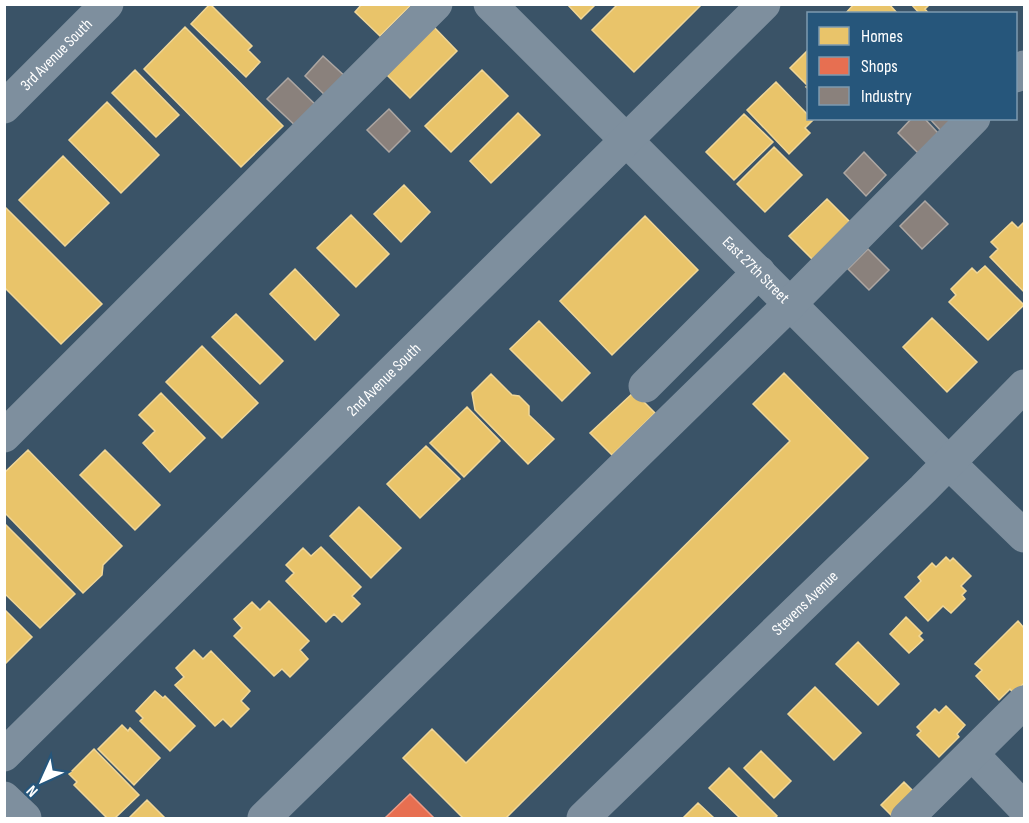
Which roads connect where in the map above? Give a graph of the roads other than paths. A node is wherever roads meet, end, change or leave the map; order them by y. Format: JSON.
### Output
{"nodes":[{"id":1,"x":107,"y":4,"type":"edge"},
{"id":2,"x":436,"y":4,"type":"edge"},
{"id":3,"x":490,"y":4,"type":"edge"},
{"id":4,"x":764,"y":4,"type":"edge"},
{"id":5,"x":4,"y":107,"type":"edge"},
{"id":6,"x":972,"y":120,"type":"edge"},
{"id":7,"x":627,"y":141,"type":"junction"},
{"id":8,"x":759,"y":272,"type":"junction"},
{"id":9,"x":790,"y":304,"type":"junction"},
{"id":10,"x":645,"y":386,"type":"dead end"},
{"id":11,"x":1024,"y":386,"type":"edge"},
{"id":12,"x":4,"y":436,"type":"edge"},
{"id":13,"x":949,"y":463,"type":"junction"},
{"id":14,"x":1024,"y":536,"type":"edge"},
{"id":15,"x":1024,"y":702,"type":"edge"},
{"id":16,"x":972,"y":754,"type":"junction"},
{"id":17,"x":4,"y":755,"type":"edge"},
{"id":18,"x":4,"y":798,"type":"edge"},
{"id":19,"x":1024,"y":808,"type":"edge"},
{"id":20,"x":25,"y":819,"type":"edge"},
{"id":21,"x":264,"y":819,"type":"edge"},
{"id":22,"x":583,"y":819,"type":"edge"},
{"id":23,"x":907,"y":819,"type":"edge"}],
"edges":[{"from":1,"to":5,"type":"street","name":"3rd Avenue South"},
{"from":2,"to":12,"type":"street"},
{"from":3,"to":7,"type":"street","name":"East 27th Street"},
{"from":4,"to":7,"type":"street","name":"2nd Avenue South"},
{"from":6,"to":9,"type":"street"},
{"from":7,"to":8,"type":"street","name":"East 27th Street"},
{"from":7,"to":17,"type":"street","name":"2nd Avenue South"},
{"from":8,"to":9,"type":"street","name":"East 27th Street"},
{"from":8,"to":10,"type":"street"},
{"from":9,"to":13,"type":"street","name":"East 27th Street"},
{"from":9,"to":21,"type":"street"},
{"from":11,"to":13,"type":"street","name":"Stevens Avenue"},
{"from":13,"to":14,"type":"street","name":"East 27th Street"},
{"from":13,"to":22,"type":"street","name":"Stevens Avenue"},
{"from":15,"to":16,"type":"street"},
{"from":16,"to":19,"type":"street"},
{"from":16,"to":23,"type":"street"},
{"from":18,"to":20,"type":"street"}]}
